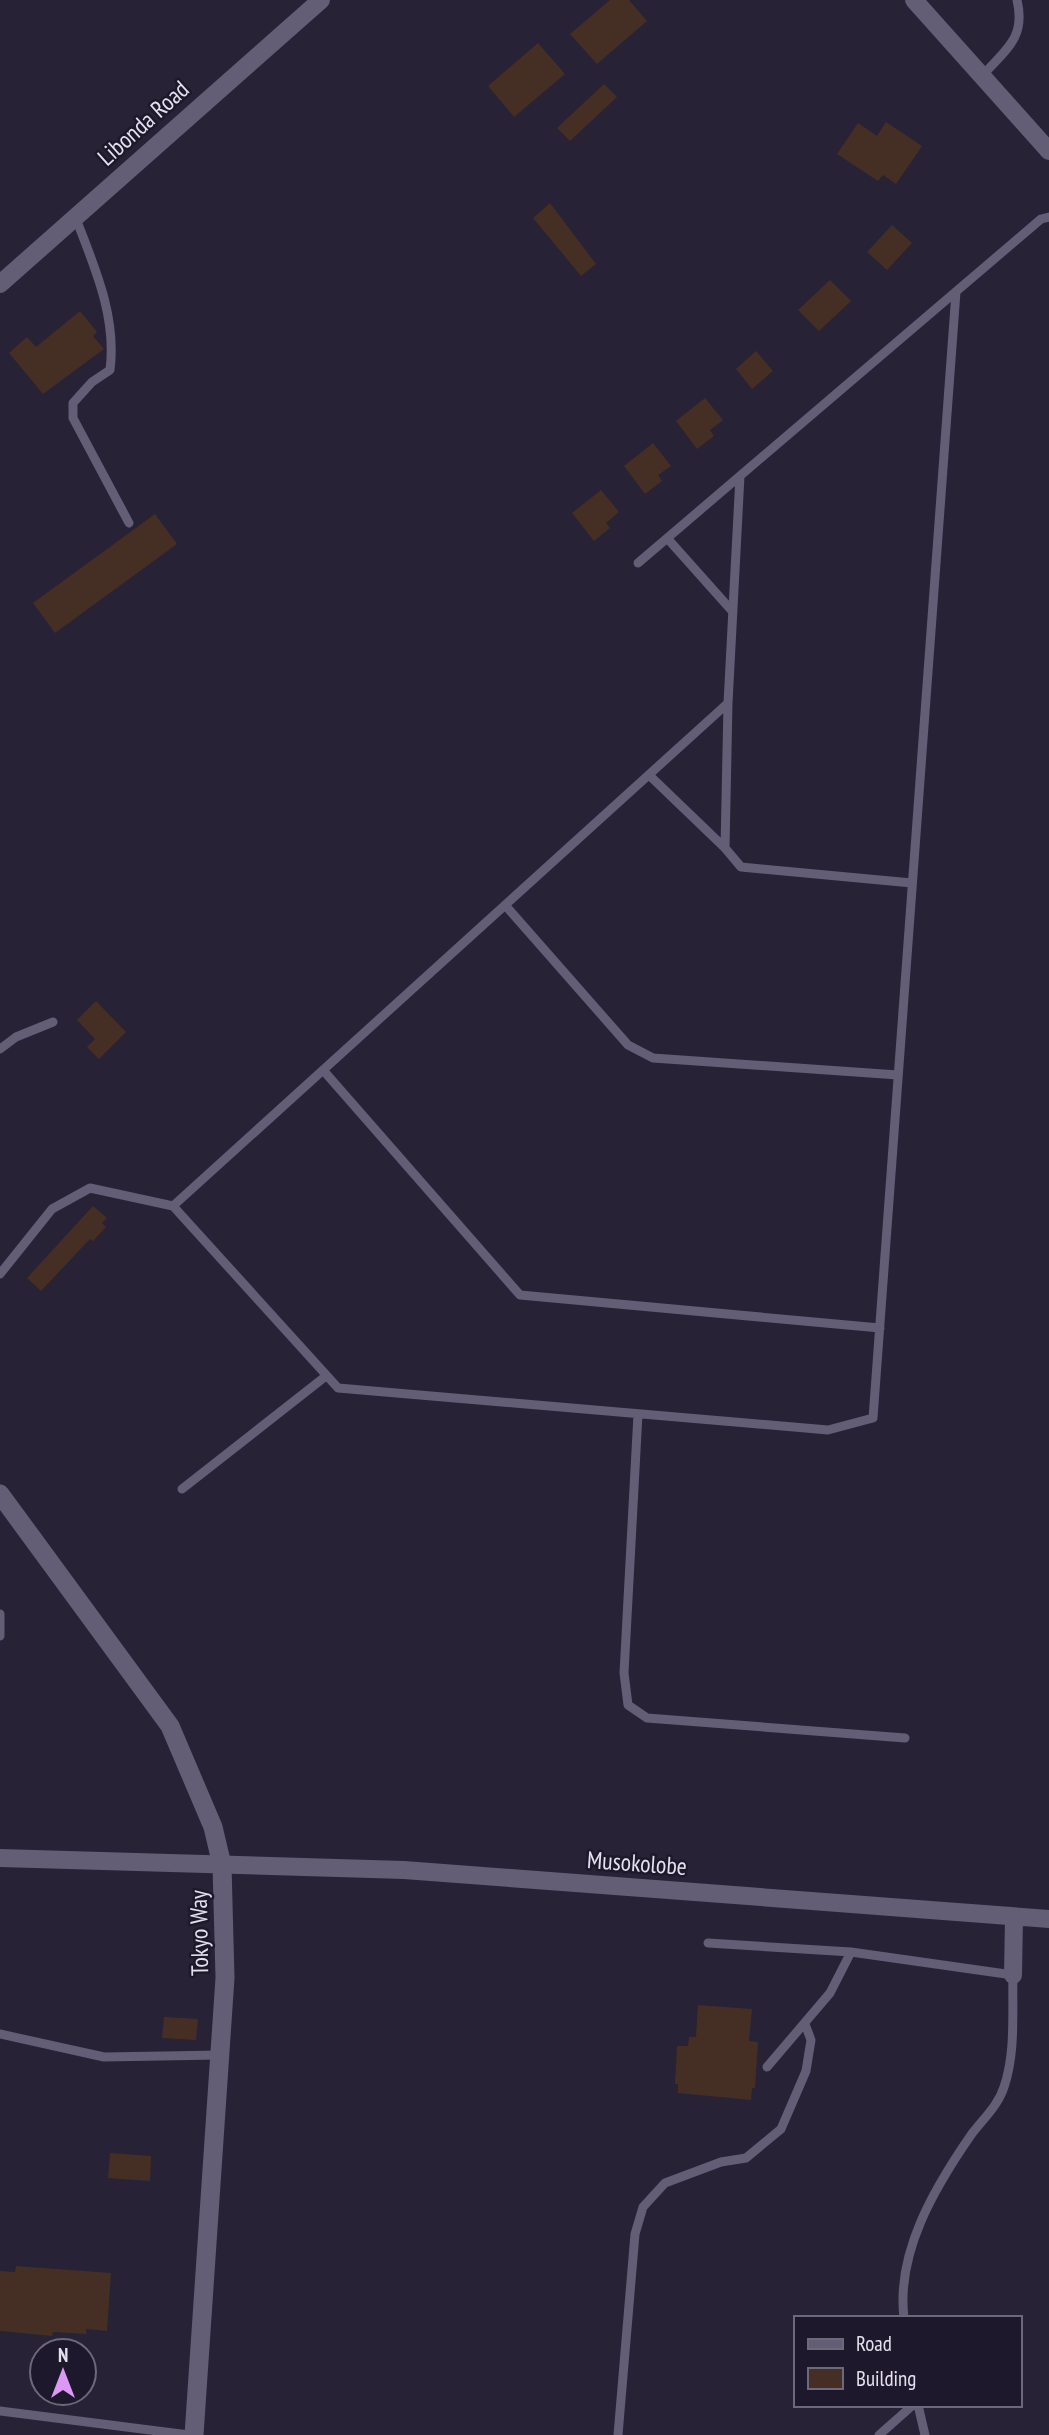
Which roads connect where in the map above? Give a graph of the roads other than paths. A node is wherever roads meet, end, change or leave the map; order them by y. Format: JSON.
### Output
{"nodes":[{"id":1,"x":321,"y":0,"type":"edge"},
{"id":2,"x":914,"y":0,"type":"edge"},
{"id":3,"x":1017,"y":0,"type":"edge"},
{"id":4,"x":982,"y":76,"type":"junction"},
{"id":5,"x":1049,"y":151,"type":"edge"},
{"id":6,"x":75,"y":216,"type":"junction"},
{"id":7,"x":1049,"y":217,"type":"edge"},
{"id":8,"x":0,"y":284,"type":"edge"},
{"id":9,"x":956,"y":292,"type":"junction"},
{"id":10,"x":740,"y":476,"type":"junction"},
{"id":11,"x":129,"y":523,"type":"dead end"},
{"id":12,"x":667,"y":538,"type":"junction"},
{"id":13,"x":638,"y":563,"type":"dead end"},
{"id":14,"x":733,"y":612,"type":"junction"},
{"id":15,"x":728,"y":703,"type":"junction"},
{"id":16,"x":649,"y":775,"type":"junction"},
{"id":17,"x":725,"y":848,"type":"junction"},
{"id":18,"x":912,"y":883,"type":"junction"},
{"id":19,"x":505,"y":905,"type":"junction"},
{"id":20,"x":53,"y":1022,"type":"dead end"},
{"id":21,"x":0,"y":1049,"type":"edge"},
{"id":22,"x":323,"y":1070,"type":"junction"},
{"id":23,"x":898,"y":1075,"type":"junction"},
{"id":24,"x":173,"y":1206,"type":"junction"},
{"id":25,"x":0,"y":1274,"type":"edge"},
{"id":26,"x":880,"y":1328,"type":"junction"},
{"id":27,"x":326,"y":1376,"type":"junction"},
{"id":28,"x":638,"y":1414,"type":"junction"},
{"id":29,"x":182,"y":1489,"type":"dead end"},
{"id":30,"x":0,"y":1493,"type":"edge"},
{"id":31,"x":0,"y":1614,"type":"edge"},
{"id":32,"x":0,"y":1636,"type":"edge"},
{"id":33,"x":905,"y":1738,"type":"dead end"},
{"id":34,"x":0,"y":1858,"type":"edge"},
{"id":35,"x":222,"y":1865,"type":"junction"},
{"id":36,"x":1014,"y":1917,"type":"junction"},
{"id":37,"x":1049,"y":1919,"type":"edge"},
{"id":38,"x":708,"y":1943,"type":"dead end"},
{"id":39,"x":851,"y":1952,"type":"junction"},
{"id":40,"x":1013,"y":1975,"type":"junction"},
{"id":41,"x":805,"y":2024,"type":"junction"},
{"id":42,"x":0,"y":2034,"type":"edge"},
{"id":43,"x":220,"y":2054,"type":"junction"},
{"id":44,"x":767,"y":2067,"type":"dead end"},
{"id":45,"x":904,"y":2316,"type":"edge"},
{"id":46,"x":914,"y":2407,"type":"edge"},
{"id":47,"x":917,"y":2407,"type":"edge"},
{"id":48,"x":0,"y":2411,"type":"edge"},
{"id":49,"x":192,"y":2435,"type":"edge"},
{"id":50,"x":618,"y":2435,"type":"edge"},
{"id":51,"x":879,"y":2435,"type":"edge"},
{"id":52,"x":925,"y":2435,"type":"edge"}],
"edges":[{"from":1,"to":6,"type":"street","name":"Libonda Road"},
{"from":2,"to":4,"type":"street"},
{"from":3,"to":4,"type":"lane"},
{"from":4,"to":5,"type":"street"},
{"from":6,"to":8,"type":"street","name":"Libonda Road"},
{"from":6,"to":11,"type":"lane"},
{"from":7,"to":9,"type":"lane"},
{"from":9,"to":10,"type":"lane"},
{"from":9,"to":18,"type":"lane"},
{"from":10,"to":12,"type":"lane"},
{"from":10,"to":14,"type":"lane"},
{"from":12,"to":13,"type":"lane"},
{"from":12,"to":14,"type":"lane"},
{"from":14,"to":15,"type":"lane"},
{"from":15,"to":16,"type":"lane"},
{"from":15,"to":17,"type":"lane"},
{"from":16,"to":17,"type":"lane"},
{"from":16,"to":19,"type":"lane"},
{"from":17,"to":18,"type":"lane"},
{"from":18,"to":23,"type":"lane"},
{"from":19,"to":22,"type":"lane"},
{"from":19,"to":23,"type":"lane"},
{"from":20,"to":21,"type":"lane"},
{"from":22,"to":24,"type":"lane"},
{"from":22,"to":26,"type":"lane"},
{"from":23,"to":26,"type":"lane"},
{"from":24,"to":25,"type":"lane"},
{"from":24,"to":27,"type":"lane"},
{"from":26,"to":28,"type":"lane"},
{"from":27,"to":28,"type":"lane"},
{"from":27,"to":29,"type":"lane"},
{"from":28,"to":33,"type":"lane"},
{"from":30,"to":35,"type":"street","name":"Tokyo Way"},
{"from":31,"to":32,"type":"lane"},
{"from":34,"to":35,"type":"street","name":"Musokolobe"},
{"from":35,"to":36,"type":"street","name":"Musokolobe"},
{"from":35,"to":43,"type":"street","name":"Tokyo Way"},
{"from":36,"to":37,"type":"street","name":"Musokolobe"},
{"from":36,"to":40,"type":"street"},
{"from":38,"to":39,"type":"lane"},
{"from":39,"to":40,"type":"lane"},
{"from":39,"to":41,"type":"lane"},
{"from":40,"to":45,"type":"lane"},
{"from":41,"to":44,"type":"lane"},
{"from":41,"to":50,"type":"lane"},
{"from":42,"to":43,"type":"lane"},
{"from":43,"to":49,"type":"street","name":"Tokyo Way"},
{"from":46,"to":51,"type":"lane"},
{"from":47,"to":52,"type":"lane"},
{"from":48,"to":49,"type":"lane"}]}
